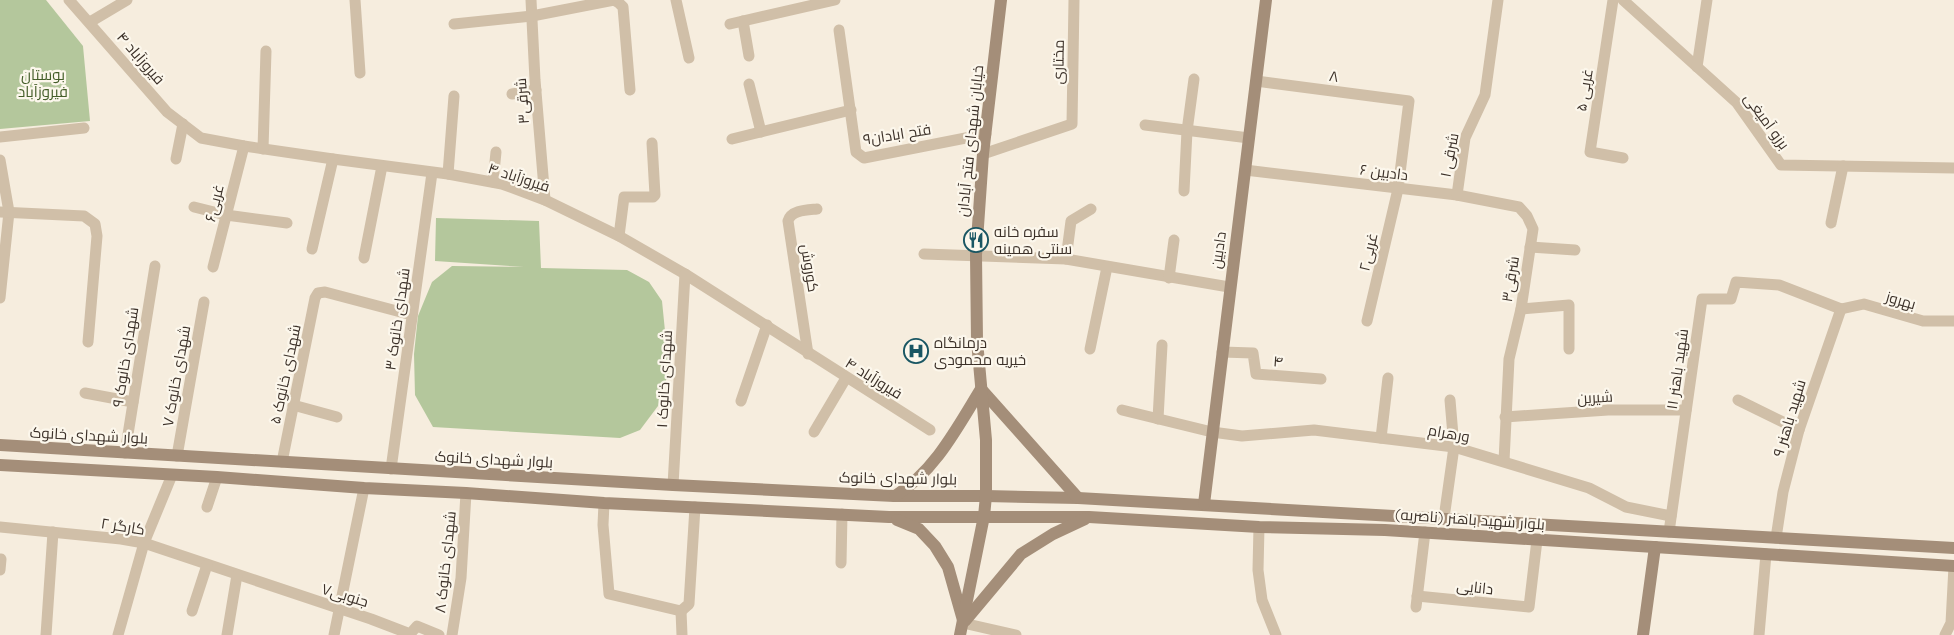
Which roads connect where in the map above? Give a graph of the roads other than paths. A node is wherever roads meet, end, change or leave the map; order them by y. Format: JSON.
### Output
{"nodes":[{"id":1,"x":69,"y":0,"type":"edge"},
{"id":2,"x":127,"y":0,"type":"edge"},
{"id":3,"x":355,"y":0,"type":"edge"},
{"id":4,"x":531,"y":0,"type":"edge"},
{"id":5,"x":676,"y":0,"type":"edge"},
{"id":6,"x":835,"y":0,"type":"edge"},
{"id":7,"x":1001,"y":0,"type":"edge"},
{"id":8,"x":1074,"y":0,"type":"edge"},
{"id":9,"x":1266,"y":0,"type":"edge"},
{"id":10,"x":1498,"y":0,"type":"edge"},
{"id":11,"x":1613,"y":0,"type":"edge"},
{"id":12,"x":1623,"y":0,"type":"edge"},
{"id":13,"x":1707,"y":0,"type":"edge"},
{"id":14,"x":1635,"y":5,"type":"edge"},
{"id":15,"x":532,"y":16,"type":"junction"},
{"id":16,"x":744,"y":21,"type":"junction"},
{"id":17,"x":90,"y":22,"type":"junction"},
{"id":18,"x":454,"y":24,"type":"dead end"},
{"id":19,"x":730,"y":24,"type":"dead end"},
{"id":20,"x":839,"y":30,"type":"dead end"},
{"id":21,"x":266,"y":51,"type":"dead end"},
{"id":22,"x":750,"y":56,"type":"dead end"},
{"id":23,"x":689,"y":58,"type":"dead end"},
{"id":24,"x":1697,"y":67,"type":"junction"},
{"id":25,"x":360,"y":73,"type":"dead end"},
{"id":26,"x":1194,"y":79,"type":"dead end"},
{"id":27,"x":1256,"y":81,"type":"junction"},
{"id":28,"x":749,"y":84,"type":"dead end"},
{"id":29,"x":536,"y":90,"type":"junction"},
{"id":30,"x":630,"y":90,"type":"dead end"},
{"id":31,"x":512,"y":94,"type":"dead end"},
{"id":32,"x":454,"y":96,"type":"dead end"},
{"id":33,"x":1409,"y":101,"type":"joint"},
{"id":34,"x":851,"y":110,"type":"junction"},
{"id":35,"x":183,"y":124,"type":"junction"},
{"id":36,"x":1145,"y":125,"type":"dead end"},
{"id":37,"x":84,"y":128,"type":"dead end"},
{"id":38,"x":1187,"y":131,"type":"junction"},
{"id":39,"x":761,"y":132,"type":"junction"},
{"id":40,"x":986,"y":134,"type":"junction"},
{"id":41,"x":0,"y":137,"type":"edge"},
{"id":42,"x":1249,"y":138,"type":"junction"},
{"id":43,"x":732,"y":139,"type":"dead end"},
{"id":44,"x":652,"y":143,"type":"dead end"},
{"id":45,"x":244,"y":146,"type":"junction"},
{"id":46,"x":263,"y":149,"type":"junction"},
{"id":47,"x":496,"y":152,"type":"dead end"},
{"id":48,"x":983,"y":154,"type":"junction"},
{"id":49,"x":1624,"y":158,"type":"dead end"},
{"id":50,"x":176,"y":159,"type":"dead end"},
{"id":51,"x":0,"y":160,"type":"edge"},
{"id":52,"x":333,"y":160,"type":"junction"},
{"id":53,"x":382,"y":166,"type":"junction"},
{"id":54,"x":1843,"y":166,"type":"junction"},
{"id":55,"x":1954,"y":168,"type":"edge"},
{"id":56,"x":1245,"y":170,"type":"junction"},
{"id":57,"x":432,"y":173,"type":"junction"},
{"id":58,"x":448,"y":174,"type":"junction"},
{"id":59,"x":492,"y":182,"type":"junction"},
{"id":60,"x":1398,"y":189,"type":"junction"},
{"id":61,"x":1184,"y":191,"type":"dead end"},
{"id":62,"x":1457,"y":195,"type":"junction"},
{"id":63,"x":545,"y":200,"type":"junction"},
{"id":64,"x":194,"y":207,"type":"dead end"},
{"id":65,"x":1519,"y":207,"type":"joint"},
{"id":66,"x":817,"y":209,"type":"dead end"},
{"id":67,"x":1091,"y":209,"type":"dead end"},
{"id":68,"x":5,"y":212,"type":"edge"},
{"id":69,"x":226,"y":215,"type":"junction"},
{"id":70,"x":287,"y":223,"type":"dead end"},
{"id":71,"x":1831,"y":223,"type":"dead end"},
{"id":72,"x":618,"y":236,"type":"junction"},
{"id":73,"x":1174,"y":240,"type":"dead end"},
{"id":74,"x":1530,"y":247,"type":"junction"},
{"id":75,"x":312,"y":249,"type":"dead end"},
{"id":76,"x":1575,"y":250,"type":"dead end"},
{"id":77,"x":924,"y":254,"type":"dead end"},
{"id":78,"x":976,"y":255,"type":"junction"},
{"id":79,"x":364,"y":258,"type":"dead end"},
{"id":80,"x":1066,"y":259,"type":"junction"},
{"id":81,"x":155,"y":266,"type":"dead end"},
{"id":82,"x":1106,"y":266,"type":"junction"},
{"id":83,"x":212,"y":267,"type":"dead end"},
{"id":84,"x":685,"y":274,"type":"junction"},
{"id":85,"x":1169,"y":278,"type":"junction"},
{"id":86,"x":1230,"y":288,"type":"junction"},
{"id":87,"x":0,"y":298,"type":"edge"},
{"id":88,"x":204,"y":302,"type":"dead end"},
{"id":89,"x":1521,"y":309,"type":"junction"},
{"id":90,"x":1841,"y":309,"type":"junction"},
{"id":91,"x":412,"y":315,"type":"junction"},
{"id":92,"x":1954,"y":320,"type":"edge"},
{"id":93,"x":1368,"y":321,"type":"dead end"},
{"id":94,"x":766,"y":325,"type":"junction"},
{"id":95,"x":88,"y":342,"type":"dead end"},
{"id":96,"x":1162,"y":345,"type":"dead end"},
{"id":97,"x":1090,"y":349,"type":"dead end"},
{"id":98,"x":1569,"y":349,"type":"dead end"},
{"id":99,"x":1222,"y":352,"type":"junction"},
{"id":100,"x":808,"y":354,"type":"junction"},
{"id":101,"x":846,"y":378,"type":"junction"},
{"id":102,"x":1388,"y":378,"type":"dead end"},
{"id":103,"x":1321,"y":379,"type":"dead end"},
{"id":104,"x":980,"y":389,"type":"junction"},
{"id":105,"x":85,"y":392,"type":"dead end"},
{"id":106,"x":1450,"y":400,"type":"dead end"},
{"id":107,"x":1738,"y":400,"type":"dead end"},
{"id":108,"x":740,"y":401,"type":"dead end"},
{"id":109,"x":133,"y":402,"type":"junction"},
{"id":110,"x":293,"y":405,"type":"junction"},
{"id":111,"x":1122,"y":410,"type":"dead end"},
{"id":112,"x":1686,"y":410,"type":"junction"},
{"id":113,"x":338,"y":417,"type":"dead end"},
{"id":114,"x":1505,"y":417,"type":"junction"},
{"id":115,"x":1158,"y":419,"type":"junction"},
{"id":116,"x":930,"y":430,"type":"dead end"},
{"id":117,"x":1799,"y":430,"type":"junction"},
{"id":118,"x":814,"y":432,"type":"dead end"},
{"id":119,"x":1212,"y":432,"type":"junction"},
{"id":120,"x":1382,"y":438,"type":"junction"},
{"id":121,"x":0,"y":446,"type":"edge"},
{"id":122,"x":1454,"y":447,"type":"junction"},
{"id":123,"x":125,"y":453,"type":"junction"},
{"id":124,"x":177,"y":456,"type":"junction"},
{"id":125,"x":1504,"y":461,"type":"junction"},
{"id":126,"x":282,"y":462,"type":"junction"},
{"id":127,"x":0,"y":465,"type":"edge"},
{"id":128,"x":391,"y":469,"type":"junction"},
{"id":129,"x":172,"y":476,"type":"junction"},
{"id":130,"x":217,"y":477,"type":"junction"},
{"id":131,"x":673,"y":485,"type":"junction"},
{"id":132,"x":364,"y":488,"type":"junction"},
{"id":133,"x":466,"y":493,"type":"junction"},
{"id":134,"x":894,"y":496,"type":"junction"},
{"id":135,"x":986,"y":496,"type":"junction"},
{"id":136,"x":1078,"y":498,"type":"junction"},
{"id":137,"x":604,"y":503,"type":"junction"},
{"id":138,"x":1204,"y":504,"type":"junction"},
{"id":139,"x":207,"y":507,"type":"dead end"},
{"id":140,"x":695,"y":507,"type":"junction"},
{"id":141,"x":842,"y":514,"type":"junction"},
{"id":142,"x":984,"y":516,"type":"junction"},
{"id":143,"x":1671,"y":516,"type":"junction"},
{"id":144,"x":889,"y":517,"type":"junction"},
{"id":145,"x":1089,"y":517,"type":"junction"},
{"id":146,"x":1444,"y":518,"type":"junction"},
{"id":147,"x":0,"y":527,"type":"edge"},
{"id":148,"x":1259,"y":527,"type":"junction"},
{"id":149,"x":53,"y":532,"type":"junction"},
{"id":150,"x":1424,"y":532,"type":"junction"},
{"id":151,"x":1669,"y":532,"type":"junction"},
{"id":152,"x":1776,"y":538,"type":"junction"},
{"id":153,"x":1537,"y":540,"type":"junction"},
{"id":154,"x":144,"y":543,"type":"junction"},
{"id":155,"x":1909,"y":546,"type":"junction"},
{"id":156,"x":1655,"y":547,"type":"junction"},
{"id":157,"x":1954,"y":548,"type":"edge"},
{"id":158,"x":1766,"y":554,"type":"junction"},
{"id":159,"x":841,"y":563,"type":"dead end"},
{"id":160,"x":1907,"y":563,"type":"junction"},
{"id":161,"x":207,"y":565,"type":"junction"},
{"id":162,"x":1954,"y":566,"type":"edge"},
{"id":163,"x":237,"y":575,"type":"junction"},
{"id":164,"x":340,"y":610,"type":"junction"},
{"id":165,"x":192,"y":611,"type":"dead end"},
{"id":166,"x":681,"y":611,"type":"junction"},
{"id":167,"x":962,"y":629,"type":"edge"},
{"id":168,"x":386,"y":630,"type":"edge"},
{"id":169,"x":1949,"y":634,"type":"edge"},
{"id":170,"x":46,"y":635,"type":"edge"},
{"id":171,"x":118,"y":635,"type":"edge"},
{"id":172,"x":227,"y":635,"type":"edge"},
{"id":173,"x":334,"y":635,"type":"edge"},
{"id":174,"x":439,"y":635,"type":"edge"},
{"id":175,"x":452,"y":635,"type":"edge"},
{"id":176,"x":682,"y":635,"type":"edge"},
{"id":177,"x":1016,"y":635,"type":"edge"},
{"id":178,"x":1276,"y":635,"type":"edge"},
{"id":179,"x":1643,"y":635,"type":"edge"},
{"id":180,"x":1759,"y":635,"type":"edge"}],
"edges":[{"from":1,"to":17,"type":"street","name":"فیروزآباد ۴"},
{"from":2,"to":17,"type":"street"},
{"from":3,"to":25,"type":"street"},
{"from":4,"to":15,"type":"street","name":"شرقی۳"},
{"from":5,"to":23,"type":"street"},
{"from":6,"to":16,"type":"street"},
{"from":7,"to":40,"type":"main road","name":"خیابان شهدای فتح آبادان"},
{"from":8,"to":48,"type":"street","name":"مختاری"},
{"from":9,"to":27,"type":"main road","name":"دادبین"},
{"from":10,"to":62,"type":"street","name":"۱ شرقی"},
{"from":11,"to":49,"type":"street","name":"۵ غربی"},
{"from":12,"to":14,"type":"street","name":"برزو آمیغی"},
{"from":13,"to":24,"type":"street"},
{"from":14,"to":24,"type":"street","name":"برزو آمیغی"},
{"from":15,"to":18,"type":"street"},
{"from":15,"to":29,"type":"street","name":"شرقی۳"},
{"from":15,"to":30,"type":"street"},
{"from":16,"to":19,"type":"street"},
{"from":16,"to":22,"type":"street"},
{"from":17,"to":35,"type":"street","name":"فیروزآباد ۴"},
{"from":20,"to":34,"type":"street","name":"فتح ابادان۹"},
{"from":21,"to":46,"type":"street"},
{"from":24,"to":54,"type":"street","name":"برزو آمیغی"},
{"from":26,"to":38,"type":"street"},
{"from":27,"to":33,"type":"street","name":"۸"},
{"from":27,"to":42,"type":"main road","name":"دادبین"},
{"from":28,"to":39,"type":"street"},
{"from":29,"to":31,"type":"street"},
{"from":29,"to":63,"type":"street","name":"شرقی۳"},
{"from":32,"to":58,"type":"street"},
{"from":33,"to":60,"type":"street","name":"غربی۲"},
{"from":34,"to":39,"type":"street"},
{"from":34,"to":40,"type":"street","name":"فتح ابادان۹"},
{"from":35,"to":45,"type":"street","name":"فیروزآباد ۴"},
{"from":35,"to":50,"type":"street"},
{"from":36,"to":38,"type":"street"},
{"from":37,"to":41,"type":"street"},
{"from":38,"to":42,"type":"street"},
{"from":38,"to":61,"type":"street"},
{"from":39,"to":43,"type":"street"},
{"from":40,"to":48,"type":"main road","name":"خیابان شهدای فتح آبادان"},
{"from":42,"to":56,"type":"main road","name":"دادبین"},
{"from":44,"to":72,"type":"street"},
{"from":45,"to":46,"type":"street","name":"فیروزآباد ۴"},
{"from":45,"to":69,"type":"street","name":"غربی۶"},
{"from":46,"to":52,"type":"street","name":"فیروزآباد ۴"},
{"from":47,"to":59,"type":"street"},
{"from":48,"to":78,"type":"main road","name":"خیابان شهدای فتح آبادان"},
{"from":51,"to":68,"type":"street"},
{"from":52,"to":53,"type":"street","name":"فیروزآباد ۴"},
{"from":52,"to":75,"type":"street"},
{"from":53,"to":57,"type":"street","name":"فیروزآباد ۴"},
{"from":53,"to":79,"type":"street"},
{"from":54,"to":55,"type":"street","name":"برزو آمیغی"},
{"from":54,"to":71,"type":"street"},
{"from":56,"to":60,"type":"street","name":"دادبین ۶"},
{"from":56,"to":86,"type":"main road","name":"دادبین"},
{"from":57,"to":58,"type":"street","name":"فیروزآباد ۴"},
{"from":57,"to":91,"type":"street","name":"شهدای خانوک ۳"},
{"from":58,"to":59,"type":"street","name":"فیروزآباد ۴"},
{"from":59,"to":63,"type":"street","name":"فیروزآباد ۴"},
{"from":60,"to":62,"type":"street","name":"دادبین ۶"},
{"from":60,"to":93,"type":"street","name":"غربی۲"},
{"from":62,"to":65,"type":"street","name":"دادبین ۶"},
{"from":63,"to":72,"type":"street","name":"فیروزآباد ۴"},
{"from":64,"to":69,"type":"street"},
{"from":65,"to":74,"type":"street","name":"شرقی۳"},
{"from":66,"to":100,"type":"street","name":"کوروش"},
{"from":67,"to":80,"type":"street"},
{"from":68,"to":87,"type":"street"},
{"from":68,"to":95,"type":"street"},
{"from":69,"to":70,"type":"street"},
{"from":69,"to":83,"type":"street","name":"غربی۶"},
{"from":72,"to":84,"type":"street","name":"فیروزآباد ۴"},
{"from":73,"to":85,"type":"street"},
{"from":74,"to":76,"type":"street"},
{"from":74,"to":89,"type":"street","name":"شرقی۳"},
{"from":77,"to":78,"type":"street"},
{"from":78,"to":80,"type":"street"},
{"from":78,"to":104,"type":"main road","name":"خیابان شهدای فتح آبادان"},
{"from":80,"to":82,"type":"street"},
{"from":81,"to":109,"type":"street","name":"شهدای خانوک ۹"},
{"from":82,"to":85,"type":"street"},
{"from":82,"to":97,"type":"street"},
{"from":84,"to":94,"type":"street","name":"فیروزآباد ۴"},
{"from":84,"to":131,"type":"street","name":"شهدای خانوک ۱"},
{"from":85,"to":86,"type":"street"},
{"from":86,"to":99,"type":"main road","name":"دادبین"},
{"from":88,"to":124,"type":"street","name":"شهدای خانوک ۷"},
{"from":89,"to":98,"type":"street"},
{"from":89,"to":114,"type":"street","name":"شرقی۳"},
{"from":90,"to":92,"type":"street","name":"بهروز"},
{"from":90,"to":112,"type":"street","name":"شهید باهنر ۱۱"},
{"from":90,"to":117,"type":"street","name":"شهید باهنر ۹"},
{"from":91,"to":110,"type":"street","name":"شهدای خانوک ۵"},
{"from":91,"to":128,"type":"street","name":"شهدای خانوک ۳"},
{"from":94,"to":100,"type":"street","name":"فیروزآباد ۴"},
{"from":94,"to":108,"type":"street"},
{"from":96,"to":115,"type":"street"},
{"from":99,"to":103,"type":"street","name":"۴"},
{"from":99,"to":119,"type":"main road","name":"دادبین"},
{"from":100,"to":101,"type":"street","name":"فیروزآباد ۴"},
{"from":101,"to":116,"type":"street","name":"فیروزآباد ۴"},
{"from":101,"to":118,"type":"street"},
{"from":102,"to":120,"type":"street"},
{"from":104,"to":134,"type":"main road"},
{"from":104,"to":135,"type":"main road","name":"خیابان شهدای فتح آبادان"},
{"from":104,"to":136,"type":"main road"},
{"from":105,"to":109,"type":"street"},
{"from":106,"to":122,"type":"street"},
{"from":107,"to":117,"type":"street"},
{"from":109,"to":123,"type":"street","name":"شهدای خانوک ۹"},
{"from":110,"to":113,"type":"street"},
{"from":110,"to":126,"type":"street","name":"شهدای خانوک ۵"},
{"from":111,"to":115,"type":"street","name":"ورهرام"},
{"from":112,"to":114,"type":"street","name":"شیرین"},
{"from":112,"to":143,"type":"street","name":"شهید باهنر ۱۱"},
{"from":114,"to":125,"type":"street","name":"شرقی۳"},
{"from":115,"to":119,"type":"street","name":"ورهرام"},
{"from":117,"to":152,"type":"street","name":"شهید باهنر ۹"},
{"from":119,"to":120,"type":"street","name":"ورهرام"},
{"from":119,"to":138,"type":"main road","name":"دادبین"},
{"from":120,"to":122,"type":"street","name":"ورهرام"},
{"from":121,"to":123,"type":"main road","name":"بلوار شهدای خانوک"},
{"from":122,"to":125,"type":"street","name":"ورهرام"},
{"from":122,"to":146,"type":"street"},
{"from":123,"to":124,"type":"main road","name":"بلوار شهدای خانوک"},
{"from":124,"to":126,"type":"main road","name":"بلوار شهدای خانوک"},
{"from":125,"to":143,"type":"street","name":"ورهرام"},
{"from":126,"to":128,"type":"main road","name":"بلوار شهدای خانوک"},
{"from":127,"to":129,"type":"main road"},
{"from":128,"to":131,"type":"main road","name":"بلوار شهدای خانوک"},
{"from":129,"to":130,"type":"main road"},
{"from":129,"to":154,"type":"street"},
{"from":130,"to":132,"type":"main road"},
{"from":130,"to":139,"type":"street"},
{"from":131,"to":134,"type":"main road","name":"بلوار شهدای خانوک"},
{"from":132,"to":133,"type":"main road"},
{"from":132,"to":164,"type":"street"},
{"from":133,"to":137,"type":"main road"},
{"from":133,"to":175,"type":"street","name":"شهدای خانوک ۸"},
{"from":134,"to":135,"type":"main road","name":"بلوار شهدای خانوک"},
{"from":135,"to":136,"type":"main road","name":"بلوار شهید باهنر (ناصریه)"},
{"from":135,"to":142,"type":"main road","name":"خیابان شهدای فتح آبادان"},
{"from":136,"to":138,"type":"main road","name":"بلوار شهید باهنر (ناصریه)"},
{"from":137,"to":140,"type":"main road"},
{"from":137,"to":166,"type":"street"},
{"from":138,"to":146,"type":"main road","name":"بلوار شهید باهنر (ناصریه)"},
{"from":140,"to":141,"type":"main road"},
{"from":140,"to":166,"type":"street"},
{"from":141,"to":144,"type":"main road"},
{"from":141,"to":159,"type":"street"},
{"from":142,"to":144,"type":"main road"},
{"from":142,"to":145,"type":"main road","name":"بلوار شهید باهنر (ناصریه)"},
{"from":142,"to":167,"type":"main road","name":"خیابان شهدای فتح آبادان"},
{"from":143,"to":151,"type":"street","name":"شهید باهنر ۱۱"},
{"from":144,"to":167,"type":"main road"},
{"from":145,"to":148,"type":"main road","name":"بلوار شهید باهنر (ناصریه)"},
{"from":145,"to":167,"type":"main road"},
{"from":146,"to":151,"type":"main road","name":"بلوار شهید باهنر (ناصریه)"},
{"from":147,"to":149,"type":"street","name":"کارگر ۲"},
{"from":148,"to":150,"type":"main road","name":"بلوار شهید باهنر (ناصریه)"},
{"from":148,"to":178,"type":"street"},
{"from":149,"to":154,"type":"street","name":"کارگر ۲"},
{"from":149,"to":170,"type":"street"},
{"from":150,"to":153,"type":"main road","name":"بلوار شهید باهنر (ناصریه)"},
{"from":150,"to":153,"type":"street","name":"دانایی"},
{"from":151,"to":152,"type":"main road","name":"بلوار شهید باهنر (ناصریه)"},
{"from":152,"to":155,"type":"main road","name":"بلوار شهید باهنر (ناصریه)"},
{"from":153,"to":156,"type":"main road","name":"بلوار شهید باهنر (ناصریه)"},
{"from":154,"to":161,"type":"street","name":"کارگر ۲"},
{"from":154,"to":171,"type":"street"},
{"from":155,"to":157,"type":"main road","name":"بلوار شهید باهنر (ناصریه)"},
{"from":155,"to":160,"type":"main road"},
{"from":156,"to":158,"type":"main road","name":"بلوار شهید باهنر (ناصریه)"},
{"from":156,"to":179,"type":"main road"},
{"from":158,"to":160,"type":"main road","name":"بلوار شهید باهنر (ناصریه)"},
{"from":158,"to":180,"type":"street"},
{"from":160,"to":162,"type":"main road","name":"بلوار شهید باهنر (ناصریه)"},
{"from":161,"to":163,"type":"street","name":"کارگر ۲"},
{"from":161,"to":165,"type":"street"},
{"from":162,"to":169,"type":"street"},
{"from":163,"to":164,"type":"street","name":"جنوبی۷"},
{"from":163,"to":172,"type":"street"},
{"from":164,"to":168,"type":"street","name":"جنوبی۷"},
{"from":164,"to":173,"type":"street"},
{"from":166,"to":176,"type":"street"},
{"from":167,"to":177,"type":"street"},
{"from":168,"to":174,"type":"street","name":"جنوبی۷"}]}
